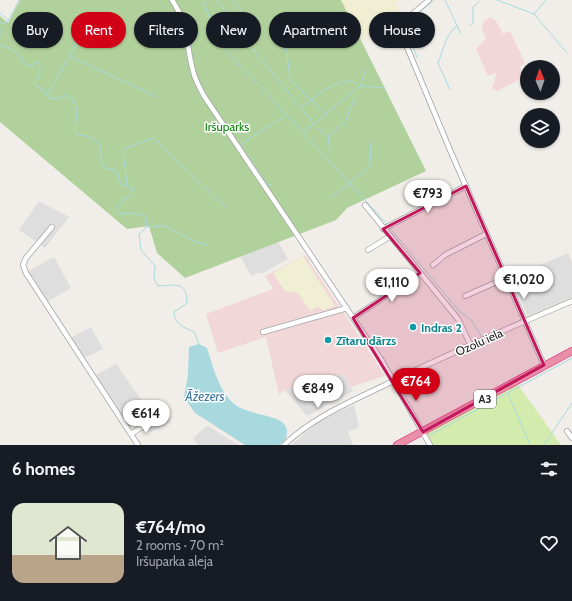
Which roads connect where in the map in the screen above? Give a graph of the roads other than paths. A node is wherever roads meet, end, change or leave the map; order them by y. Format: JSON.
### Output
{"nodes":[{"id":1,"x":172,"y":0,"type":"edge"},
{"id":2,"x":429,"y":0,"type":"edge"},
{"id":3,"x":466,"y":186,"type":"junction"},
{"id":4,"x":365,"y":205,"type":"dead end"},
{"id":5,"x":52,"y":227,"type":"dead end"},
{"id":6,"x":383,"y":229,"type":"junction"},
{"id":7,"x":486,"y":234,"type":"junction"},
{"id":8,"x":390,"y":237,"type":"junction"},
{"id":9,"x":368,"y":250,"type":"dead end"},
{"id":10,"x":433,"y":265,"type":"dead end"},
{"id":11,"x":420,"y":273,"type":"junction"},
{"id":12,"x":506,"y":278,"type":"junction"},
{"id":13,"x":465,"y":296,"type":"dead end"},
{"id":14,"x":572,"y":301,"type":"edge"},
{"id":15,"x":347,"y":308,"type":"junction"},
{"id":16,"x":353,"y":318,"type":"junction"},
{"id":17,"x":524,"y":321,"type":"junction"},
{"id":18,"x":263,"y":332,"type":"dead end"},
{"id":19,"x":471,"y":346,"type":"junction"},
{"id":20,"x":572,"y":351,"type":"edge"},
{"id":21,"x":544,"y":366,"type":"junction"},
{"id":22,"x":394,"y":380,"type":"junction"},
{"id":23,"x":153,"y":420,"type":"dead end"},
{"id":24,"x":567,"y":431,"type":"dead end"},
{"id":25,"x":423,"y":432,"type":"junction"},
{"id":26,"x":131,"y":434,"type":"junction"},
{"id":27,"x":572,"y":438,"type":"edge"},
{"id":28,"x":138,"y":445,"type":"edge"},
{"id":29,"x":284,"y":445,"type":"edge"},
{"id":30,"x":397,"y":445,"type":"edge"},
{"id":31,"x":430,"y":445,"type":"edge"}],
"edges":[{"from":1,"to":15,"type":"street"},
{"from":2,"to":3,"type":"street"},
{"from":3,"to":6,"type":"street"},
{"from":3,"to":7,"type":"street"},
{"from":4,"to":6,"type":"street"},
{"from":5,"to":26,"type":"street"},
{"from":6,"to":8,"type":"street"},
{"from":7,"to":10,"type":"street"},
{"from":7,"to":12,"type":"street"},
{"from":8,"to":9,"type":"street"},
{"from":8,"to":11,"type":"street"},
{"from":11,"to":16,"type":"street"},
{"from":11,"to":19,"type":"street"},
{"from":12,"to":13,"type":"street"},
{"from":12,"to":17,"type":"street"},
{"from":14,"to":17,"type":"street","name":"Ozolu iela"},
{"from":15,"to":16,"type":"street"},
{"from":15,"to":18,"type":"street"},
{"from":16,"to":22,"type":"street"},
{"from":17,"to":19,"type":"street","name":"Ozolu iela"},
{"from":17,"to":21,"type":"street"},
{"from":19,"to":22,"type":"street","name":"Ozolu iela"},
{"from":20,"to":21,"type":"highway","number":"A3"},
{"from":21,"to":25,"type":"highway","number":"A3"},
{"from":22,"to":25,"type":"street"},
{"from":22,"to":29,"type":"street","name":"Ozolu iela"},
{"from":23,"to":26,"type":"street"},
{"from":24,"to":27,"type":"street"},
{"from":25,"to":30,"type":"highway","number":"A3"},
{"from":25,"to":31,"type":"street"},
{"from":26,"to":28,"type":"street"}]}
